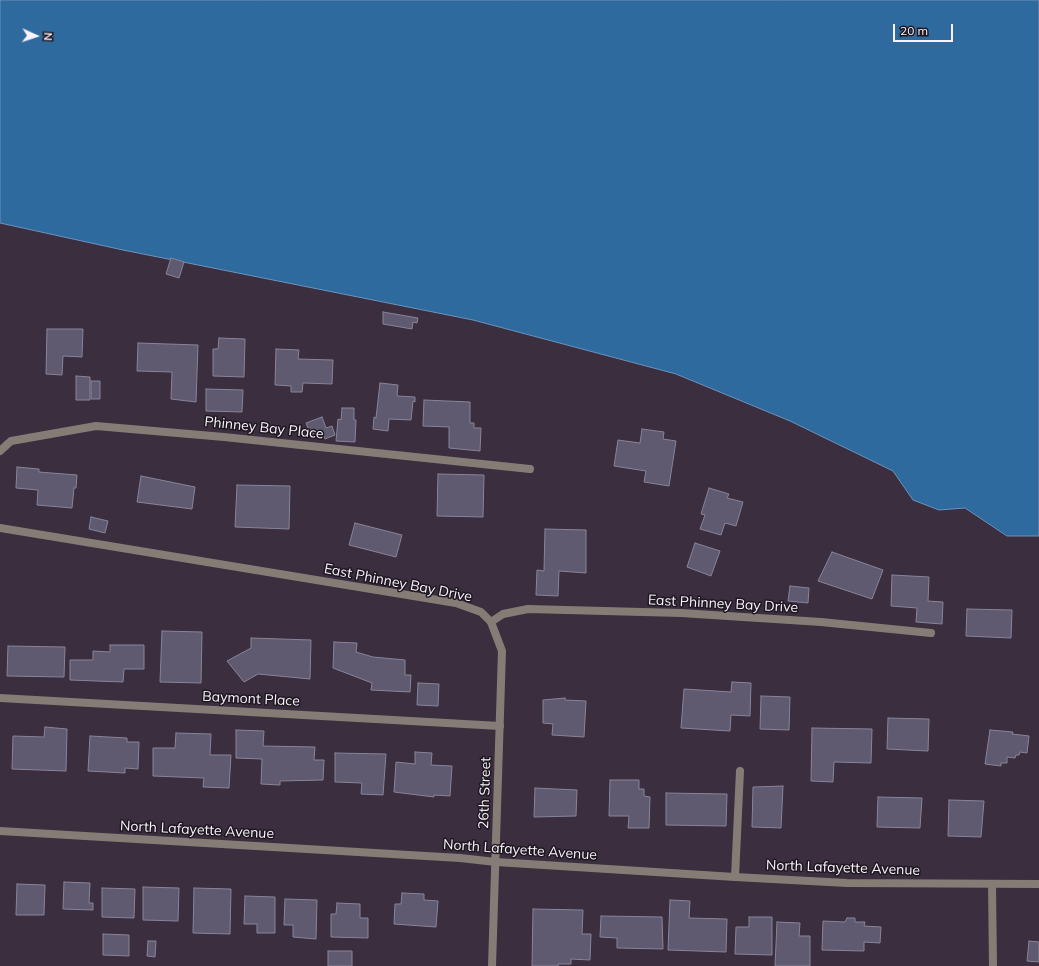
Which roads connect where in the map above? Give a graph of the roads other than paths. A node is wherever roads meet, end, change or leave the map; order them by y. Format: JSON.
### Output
{"nodes":[{"id":1,"x":0,"y":451,"type":"edge"},
{"id":2,"x":530,"y":469,"type":"dead end"},
{"id":3,"x":0,"y":528,"type":"edge"},
{"id":4,"x":491,"y":622,"type":"junction"},
{"id":5,"x":931,"y":633,"type":"dead end"},
{"id":6,"x":0,"y":698,"type":"edge"},
{"id":7,"x":500,"y":726,"type":"junction"},
{"id":8,"x":740,"y":771,"type":"dead end"},
{"id":9,"x":0,"y":831,"type":"edge"},
{"id":10,"x":496,"y":862,"type":"junction"},
{"id":11,"x":735,"y":877,"type":"junction"},
{"id":12,"x":992,"y":884,"type":"junction"},
{"id":13,"x":1039,"y":884,"type":"edge"},
{"id":14,"x":492,"y":966,"type":"edge"},
{"id":15,"x":993,"y":966,"type":"edge"}],
"edges":[{"from":1,"to":2,"type":"street","name":"Phinney Bay Place"},
{"from":3,"to":4,"type":"street","name":"East Phinney Bay Drive"},
{"from":4,"to":5,"type":"street","name":"East Phinney Bay Drive"},
{"from":4,"to":7,"type":"street","name":"26th Street"},
{"from":6,"to":7,"type":"street","name":"Baymont Place"},
{"from":7,"to":10,"type":"street","name":"26th Street"},
{"from":8,"to":11,"type":"street"},
{"from":9,"to":10,"type":"street","name":"North Lafayette Avenue"},
{"from":10,"to":11,"type":"street","name":"North Lafayette Avenue"},
{"from":10,"to":14,"type":"street","name":"26th Street"},
{"from":11,"to":12,"type":"street","name":"North Lafayette Avenue"},
{"from":12,"to":13,"type":"street","name":"North Lafayette Avenue"},
{"from":12,"to":15,"type":"street"}]}
